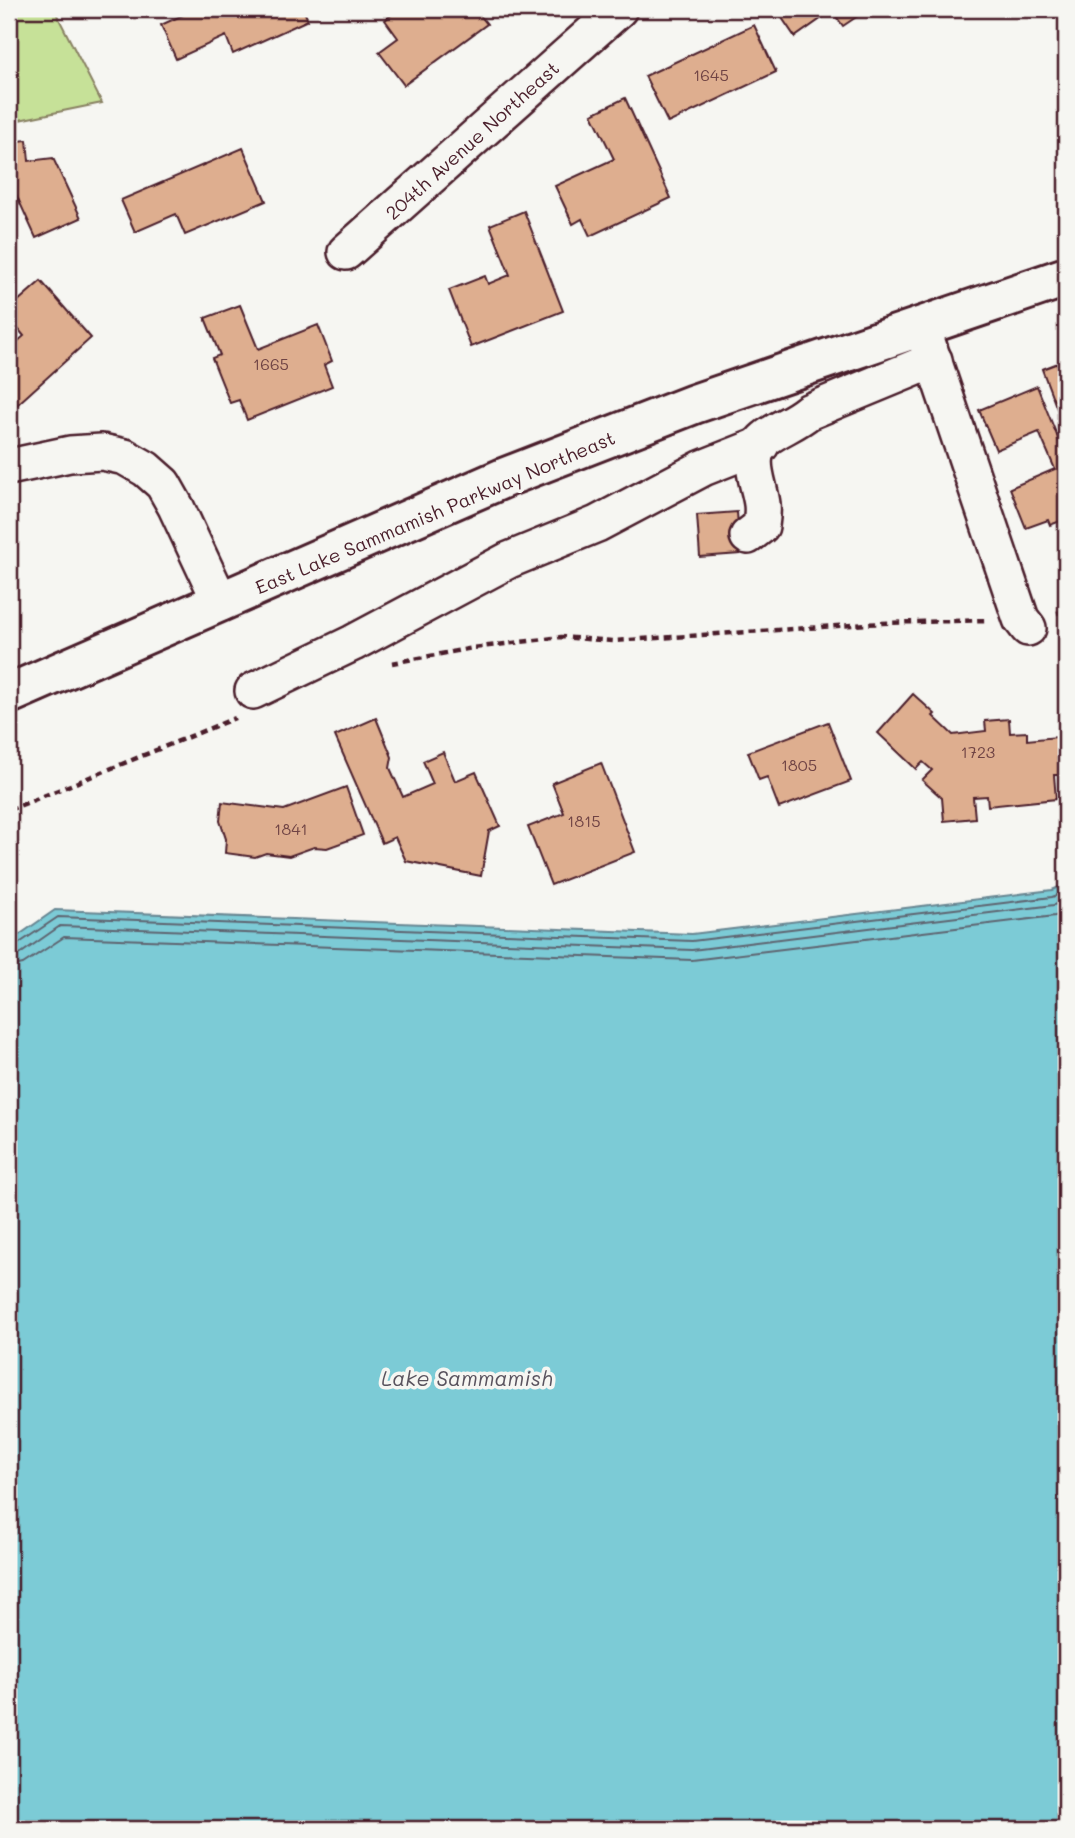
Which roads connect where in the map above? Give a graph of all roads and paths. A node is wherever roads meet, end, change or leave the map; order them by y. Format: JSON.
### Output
{"nodes":[{"id":1,"x":598,"y":15,"type":"edge"},
{"id":2,"x":346,"y":252,"type":"dead end"},
{"id":3,"x":1066,"y":278,"type":"edge"},
{"id":4,"x":928,"y":343,"type":"junction"},
{"id":5,"x":761,"y":445,"type":"junction"},
{"id":6,"x":9,"y":467,"type":"edge"},
{"id":7,"x":748,"y":536,"type":"dead end"},
{"id":8,"x":221,"y":603,"type":"junction"},
{"id":9,"x":1066,"y":611,"type":"edge"},
{"id":10,"x":1024,"y":624,"type":"junction"},
{"id":11,"x":383,"y":665,"type":"dead end"},
{"id":12,"x":9,"y":694,"type":"edge"},
{"id":13,"x":247,"y":703,"type":"joint"},
{"id":14,"x":10,"y":809,"type":"edge"}],
"edges":[{"from":1,"to":2,"type":"street","name":"204th Avenue Northeast"},
{"from":3,"to":4,"type":"main road","name":"East Lake Sammamish Parkway Northeast"},
{"from":4,"to":5,"type":"street"},
{"from":4,"to":8,"type":"main road","name":"East Lake Sammamish Parkway Northeast"},
{"from":4,"to":10,"type":"street"},
{"from":5,"to":7,"type":"street"},
{"from":5,"to":13,"type":"street"},
{"from":6,"to":8,"type":"street"},
{"from":8,"to":12,"type":"main road","name":"East Lake Sammamish Parkway Northeast"},
{"from":9,"to":10,"type":"path"},
{"from":10,"to":11,"type":"path"},
{"from":13,"to":14,"type":"path"}]}
